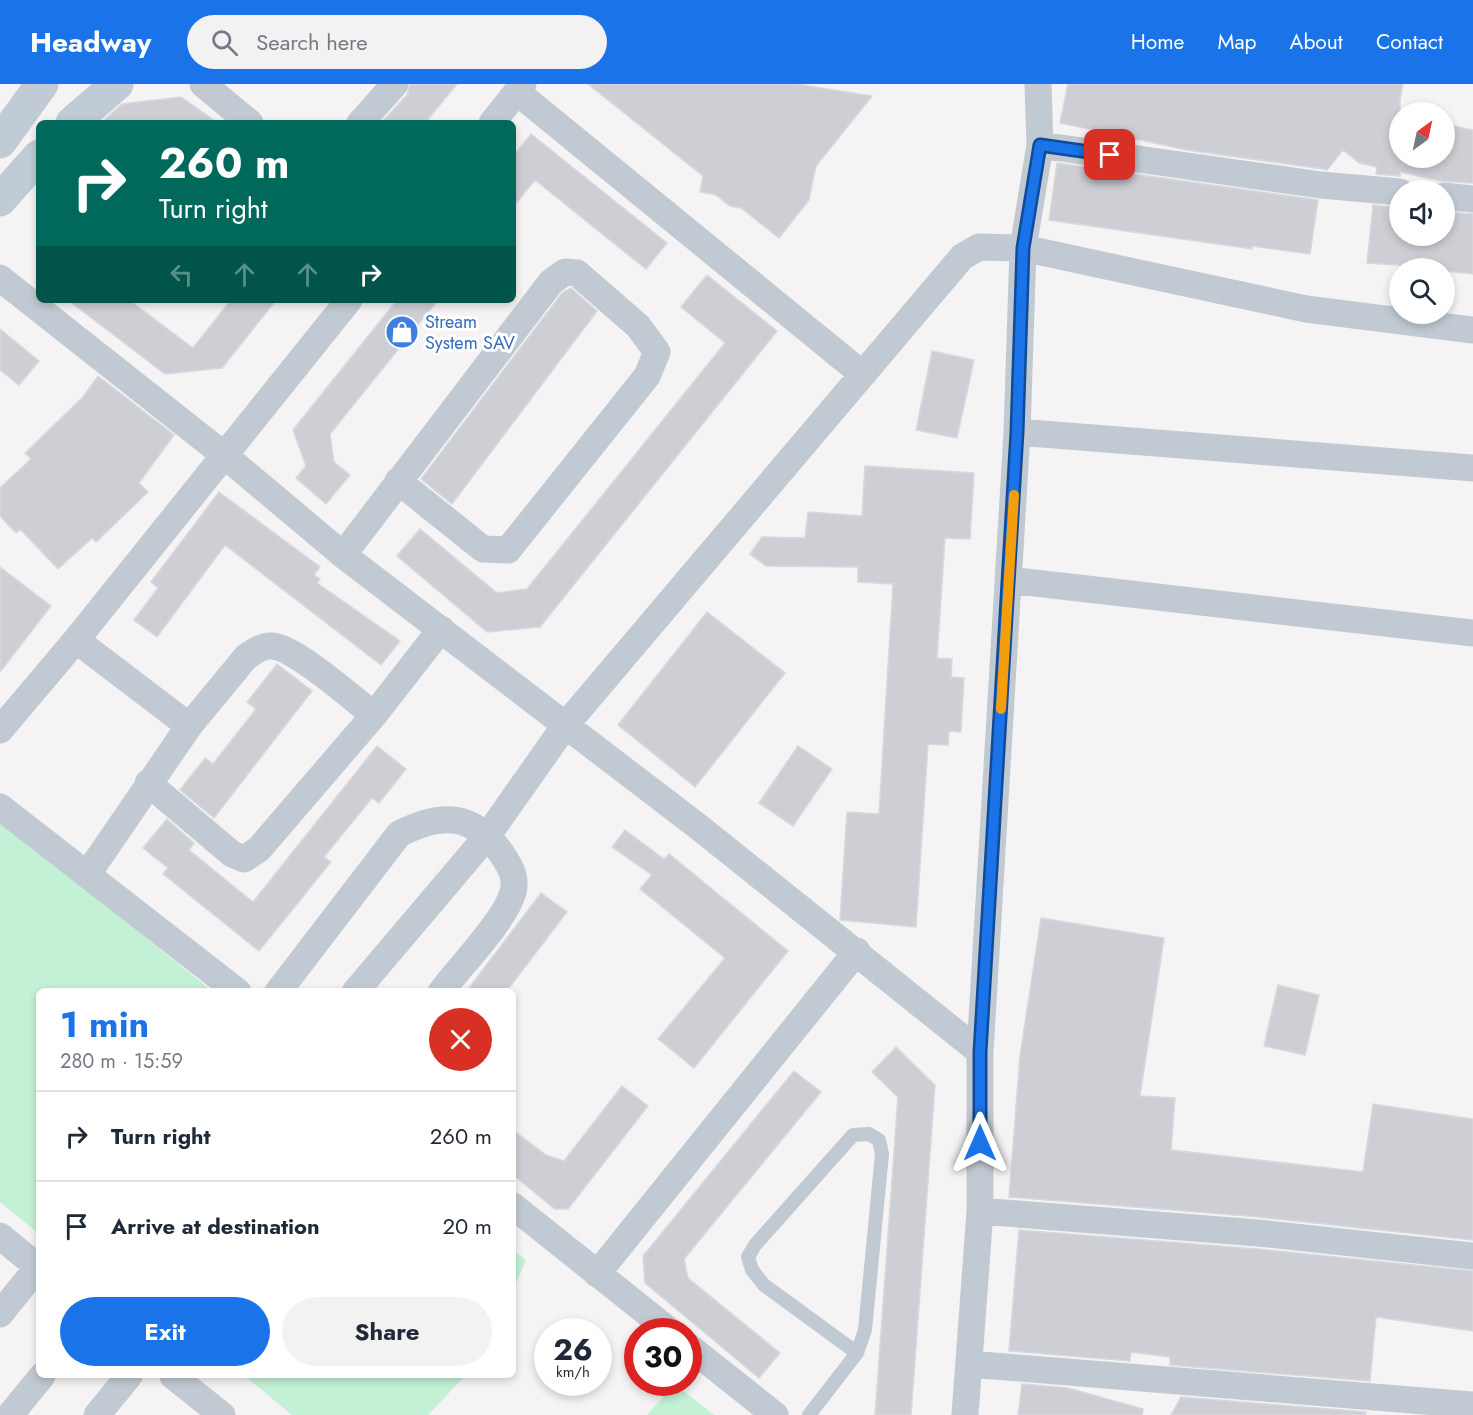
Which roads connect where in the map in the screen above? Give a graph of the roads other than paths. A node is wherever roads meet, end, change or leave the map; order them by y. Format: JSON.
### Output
{"nodes":[{"id":1,"x":42,"y":84,"type":"edge"},
{"id":2,"x":203,"y":84,"type":"edge"},
{"id":3,"x":395,"y":84,"type":"edge"},
{"id":4,"x":1038,"y":84,"type":"edge"},
{"id":5,"x":113,"y":85,"type":"edge"},
{"id":6,"x":520,"y":88,"type":"edge"},
{"id":7,"x":75,"y":120,"type":"edge"},
{"id":8,"x":246,"y":120,"type":"edge"},
{"id":9,"x":363,"y":120,"type":"edge"},
{"id":10,"x":494,"y":120,"type":"edge"},
{"id":11,"x":0,"y":142,"type":"edge"},
{"id":12,"x":1040,"y":145,"type":"junction"},
{"id":13,"x":36,"y":159,"type":"edge"},
{"id":14,"x":1389,"y":191,"type":"edge"},
{"id":15,"x":1455,"y":197,"type":"edge"},
{"id":16,"x":1473,"y":199,"type":"edge"},
{"id":17,"x":0,"y":200,"type":"edge"},
{"id":18,"x":1023,"y":248,"type":"junction"},
{"id":19,"x":0,"y":278,"type":"edge"},
{"id":20,"x":347,"y":303,"type":"edge"},
{"id":21,"x":1473,"y":330,"type":"edge"},
{"id":22,"x":861,"y":373,"type":"junction"},
{"id":23,"x":1017,"y":432,"type":"junction"},
{"id":24,"x":225,"y":455,"type":"junction"},
{"id":25,"x":1473,"y":468,"type":"edge"},
{"id":26,"x":398,"y":481,"type":"junction"},
{"id":27,"x":343,"y":555,"type":"junction"},
{"id":28,"x":1009,"y":580,"type":"junction"},
{"id":29,"x":441,"y":628,"type":"junction"},
{"id":30,"x":1473,"y":633,"type":"edge"},
{"id":31,"x":76,"y":640,"type":"junction"},
{"id":32,"x":374,"y":715,"type":"junction"},
{"id":33,"x":189,"y":726,"type":"junction"},
{"id":34,"x":564,"y":727,"type":"junction"},
{"id":35,"x":0,"y":730,"type":"edge"},
{"id":36,"x":148,"y":783,"type":"junction"},
{"id":37,"x":0,"y":807,"type":"edge"},
{"id":38,"x":488,"y":835,"type":"junction"},
{"id":39,"x":87,"y":875,"type":"junction"},
{"id":40,"x":857,"y":951,"type":"junction"},
{"id":41,"x":233,"y":988,"type":"edge"},
{"id":42,"x":281,"y":988,"type":"edge"},
{"id":43,"x":358,"y":988,"type":"edge"},
{"id":44,"x":444,"y":988,"type":"edge"},
{"id":45,"x":980,"y":1052,"type":"junction"},
{"id":46,"x":516,"y":1208,"type":"edge"},
{"id":47,"x":980,"y":1211,"type":"junction"},
{"id":48,"x":0,"y":1236,"type":"edge"},
{"id":49,"x":1473,"y":1256,"type":"edge"},
{"id":50,"x":36,"y":1265,"type":"edge"},
{"id":51,"x":36,"y":1269,"type":"edge"},
{"id":52,"x":597,"y":1274,"type":"junction"},
{"id":53,"x":0,"y":1314,"type":"edge"},
{"id":54,"x":653,"y":1318,"type":"edge"},
{"id":55,"x":857,"y":1353,"type":"junction"},
{"id":56,"x":702,"y":1357,"type":"edge"},
{"id":57,"x":969,"y":1364,"type":"junction"},
{"id":58,"x":40,"y":1378,"type":"edge"},
{"id":59,"x":127,"y":1378,"type":"edge"},
{"id":60,"x":176,"y":1378,"type":"edge"},
{"id":61,"x":1473,"y":1405,"type":"edge"},
{"id":62,"x":10,"y":1415,"type":"edge"},
{"id":63,"x":97,"y":1415,"type":"edge"},
{"id":64,"x":222,"y":1415,"type":"edge"},
{"id":65,"x":775,"y":1415,"type":"edge"},
{"id":66,"x":809,"y":1415,"type":"edge"},
{"id":67,"x":965,"y":1415,"type":"edge"}],
"edges":[{"from":1,"to":11,"type":"main road"},
{"from":2,"to":8,"type":"street"},
{"from":3,"to":9,"type":"street"},
{"from":4,"to":12,"type":"street"},
{"from":5,"to":7,"type":"main road"},
{"from":6,"to":10,"type":"street"},
{"from":6,"to":22,"type":"street"},
{"from":12,"to":14,"type":"street"},
{"from":12,"to":18,"type":"street"},
{"from":13,"to":17,"type":"main road"},
{"from":15,"to":16,"type":"street"},
{"from":18,"to":21,"type":"street"},
{"from":18,"to":22,"type":"street"},
{"from":18,"to":23,"type":"street"},
{"from":19,"to":24,"type":"street"},
{"from":20,"to":24,"type":"street"},
{"from":22,"to":34,"type":"street"},
{"from":23,"to":25,"type":"street"},
{"from":23,"to":28,"type":"street"},
{"from":24,"to":27,"type":"street"},
{"from":24,"to":31,"type":"street"},
{"from":26,"to":26,"type":"street"},
{"from":26,"to":27,"type":"street"},
{"from":27,"to":29,"type":"street"},
{"from":28,"to":30,"type":"street"},
{"from":28,"to":45,"type":"street"},
{"from":29,"to":32,"type":"street"},
{"from":29,"to":34,"type":"street"},
{"from":31,"to":33,"type":"street"},
{"from":31,"to":35,"type":"street"},
{"from":32,"to":33,"type":"street"},
{"from":32,"to":36,"type":"street"},
{"from":33,"to":36,"type":"street"},
{"from":34,"to":38,"type":"street"},
{"from":34,"to":40,"type":"street"},
{"from":36,"to":39,"type":"street"},
{"from":37,"to":39,"type":"street"},
{"from":38,"to":42,"type":"street"},
{"from":38,"to":43,"type":"street"},
{"from":38,"to":44,"type":"street"},
{"from":39,"to":41,"type":"street"},
{"from":40,"to":45,"type":"street"},
{"from":40,"to":52,"type":"street"},
{"from":45,"to":47,"type":"street"},
{"from":46,"to":52,"type":"street"},
{"from":47,"to":49,"type":"street"},
{"from":47,"to":57,"type":"street"},
{"from":48,"to":50,"type":"street"},
{"from":51,"to":53,"type":"street"},
{"from":52,"to":54,"type":"street"},
{"from":55,"to":55,"type":"lane"},
{"from":55,"to":66,"type":"lane"},
{"from":56,"to":65,"type":"street"},
{"from":57,"to":61,"type":"street"},
{"from":57,"to":67,"type":"street"},
{"from":58,"to":62,"type":"street"},
{"from":59,"to":63,"type":"street"},
{"from":60,"to":64,"type":"street"}]}
